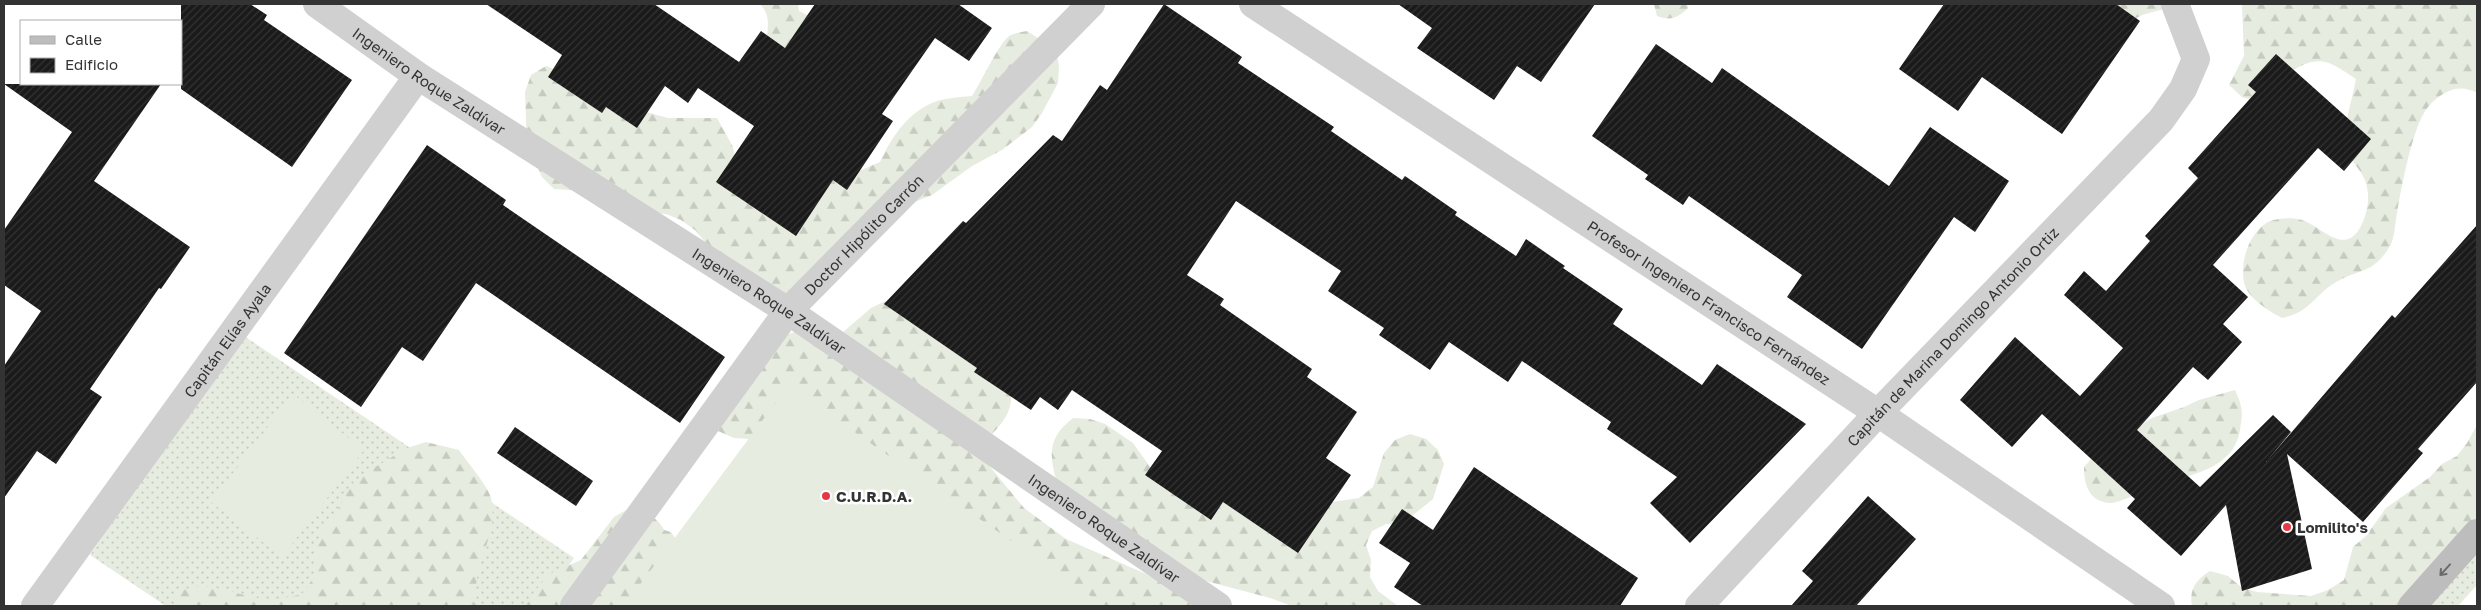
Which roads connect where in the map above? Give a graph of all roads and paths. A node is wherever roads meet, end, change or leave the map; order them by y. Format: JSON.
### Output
{"nodes":[{"id":1,"x":317,"y":4,"type":"edge"},
{"id":2,"x":1091,"y":4,"type":"edge"},
{"id":3,"x":1253,"y":4,"type":"edge"},
{"id":4,"x":2175,"y":4,"type":"edge"},
{"id":5,"x":418,"y":76,"type":"junction"},
{"id":6,"x":788,"y":311,"type":"junction"},
{"id":7,"x":1878,"y":413,"type":"junction"},
{"id":8,"x":2477,"y":533,"type":"edge"},
{"id":9,"x":35,"y":606,"type":"edge"},
{"id":10,"x":574,"y":606,"type":"edge"},
{"id":11,"x":1218,"y":606,"type":"edge"},
{"id":12,"x":1699,"y":606,"type":"edge"},
{"id":13,"x":2161,"y":606,"type":"edge"},
{"id":14,"x":2412,"y":606,"type":"edge"}],
"edges":[{"from":1,"to":5,"type":"street","name":"Ingeniero Roque Zaldívar"},
{"from":2,"to":6,"type":"street","name":"Doctor Hipólito Carrón"},
{"from":3,"to":7,"type":"street","name":"Profesor Ingeniero Francisco Fernández"},
{"from":4,"to":7,"type":"street","name":"Capitán de Marina Domingo Antonio Ortiz"},
{"from":5,"to":6,"type":"street","name":"Ingeniero Roque Zaldívar"},
{"from":5,"to":9,"type":"street","name":"Capitán Elías Ayala"},
{"from":6,"to":10,"type":"street","name":"Doctor Hipólito Carrón"},
{"from":6,"to":11,"type":"street","name":"Ingeniero Roque Zaldívar"},
{"from":7,"to":12,"type":"street","name":"Capitán de Marina Domingo Antonio Ortiz"},
{"from":7,"to":13,"type":"street","name":"Profesor Ingeniero Francisco Fernández"},
{"from":8,"to":14,"type":"main road","one_way":true}]}
